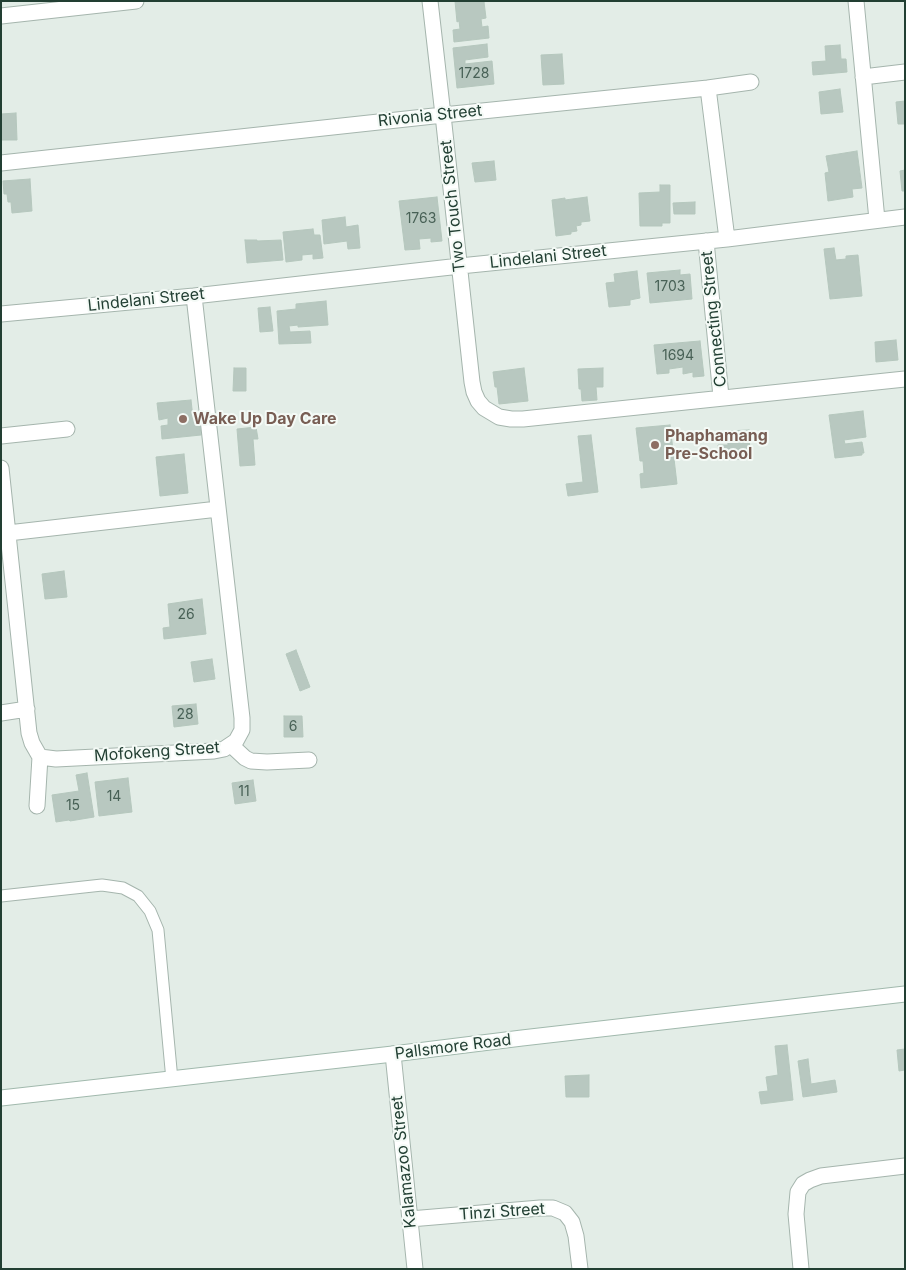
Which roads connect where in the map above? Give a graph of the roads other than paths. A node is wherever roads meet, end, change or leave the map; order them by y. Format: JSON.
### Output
{"nodes":[{"id":1,"x":136,"y":1,"type":"edge"},
{"id":2,"x":430,"y":1,"type":"edge"},
{"id":3,"x":856,"y":1,"type":"edge"},
{"id":4,"x":1,"y":16,"type":"edge"},
{"id":5,"x":905,"y":72,"type":"edge"},
{"id":6,"x":863,"y":77,"type":"junction"},
{"id":7,"x":751,"y":82,"type":"dead end"},
{"id":8,"x":708,"y":88,"type":"junction"},
{"id":9,"x":443,"y":114,"type":"junction"},
{"id":10,"x":1,"y":163,"type":"edge"},
{"id":11,"x":905,"y":216,"type":"edge"},
{"id":12,"x":877,"y":220,"type":"junction"},
{"id":13,"x":727,"y":239,"type":"junction"},
{"id":14,"x":706,"y":241,"type":"junction"},
{"id":15,"x":460,"y":266,"type":"junction"},
{"id":16,"x":194,"y":296,"type":"junction"},
{"id":17,"x":1,"y":314,"type":"edge"},
{"id":18,"x":905,"y":379,"type":"edge"},
{"id":19,"x":721,"y":397,"type":"junction"},
{"id":20,"x":66,"y":429,"type":"dead end"},
{"id":21,"x":1,"y":436,"type":"edge"},
{"id":22,"x":1,"y":470,"type":"edge"},
{"id":23,"x":218,"y":509,"type":"junction"},
{"id":24,"x":8,"y":532,"type":"junction"},
{"id":25,"x":8,"y":600,"type":"edge"},
{"id":26,"x":27,"y":709,"type":"junction"},
{"id":27,"x":1,"y":713,"type":"edge"},
{"id":28,"x":232,"y":745,"type":"junction"},
{"id":29,"x":40,"y":757,"type":"junction"},
{"id":30,"x":309,"y":760,"type":"dead end"},
{"id":31,"x":37,"y":806,"type":"dead end"},
{"id":32,"x":1,"y":896,"type":"edge"},
{"id":33,"x":905,"y":994,"type":"edge"},
{"id":34,"x":392,"y":1054,"type":"junction"},
{"id":35,"x":172,"y":1080,"type":"junction"},
{"id":36,"x":1,"y":1098,"type":"edge"},
{"id":37,"x":905,"y":1166,"type":"edge"},
{"id":38,"x":410,"y":1219,"type":"junction"},
{"id":39,"x":415,"y":1269,"type":"edge"},
{"id":40,"x":580,"y":1269,"type":"edge"},
{"id":41,"x":801,"y":1269,"type":"edge"}],
"edges":[{"from":1,"to":4,"type":"street"},
{"from":2,"to":9,"type":"street","name":"Two Touch Street"},
{"from":3,"to":6,"type":"street"},
{"from":5,"to":6,"type":"street"},
{"from":6,"to":12,"type":"street"},
{"from":7,"to":8,"type":"street","name":"Rivonia Street"},
{"from":8,"to":9,"type":"street","name":"Rivonia Street"},
{"from":8,"to":13,"type":"street"},
{"from":9,"to":10,"type":"street","name":"Rivonia Street"},
{"from":9,"to":15,"type":"street","name":"Two Touch Street"},
{"from":11,"to":12,"type":"street","name":"Lindelani Street"},
{"from":12,"to":13,"type":"street","name":"Lindelani Street"},
{"from":13,"to":14,"type":"street","name":"Lindelani Street"},
{"from":14,"to":15,"type":"street","name":"Lindelani Street"},
{"from":14,"to":19,"type":"street","name":"Connecting Street"},
{"from":15,"to":16,"type":"street","name":"Lindelani Street"},
{"from":15,"to":19,"type":"street","name":"Two Touch Street"},
{"from":16,"to":17,"type":"street","name":"Lindelani Street"},
{"from":16,"to":23,"type":"street","name":"Mofokeng Street"},
{"from":18,"to":19,"type":"street"},
{"from":20,"to":21,"type":"street"},
{"from":22,"to":24,"type":"street"},
{"from":23,"to":24,"type":"street"},
{"from":23,"to":28,"type":"street","name":"Mofokeng Street"},
{"from":24,"to":25,"type":"street"},
{"from":25,"to":26,"type":"street"},
{"from":26,"to":27,"type":"street"},
{"from":26,"to":29,"type":"street"},
{"from":28,"to":29,"type":"street","name":"Mofokeng Street"},
{"from":28,"to":30,"type":"street"},
{"from":29,"to":31,"type":"street"},
{"from":32,"to":35,"type":"lane"},
{"from":33,"to":34,"type":"street","name":"Pallsmore Road"},
{"from":34,"to":35,"type":"street","name":"Pallsmore Road"},
{"from":34,"to":38,"type":"street","name":"Kalamazoo Street"},
{"from":35,"to":36,"type":"street","name":"Pallsmore Road"},
{"from":37,"to":41,"type":"street"},
{"from":38,"to":39,"type":"street","name":"Kalamazoo Street"},
{"from":38,"to":40,"type":"street","name":"Tinzi Street"}]}
